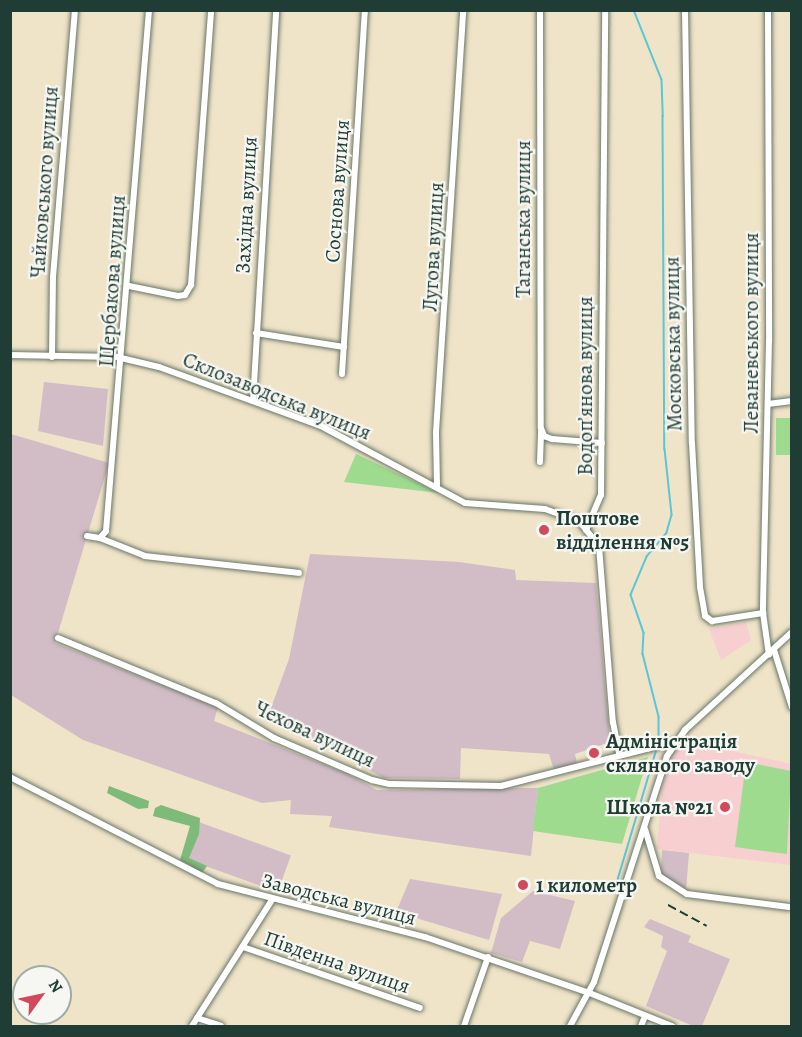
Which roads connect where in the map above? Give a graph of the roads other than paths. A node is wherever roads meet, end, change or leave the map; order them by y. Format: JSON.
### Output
{"nodes":[{"id":1,"x":75,"y":10,"type":"edge"},
{"id":2,"x":149,"y":10,"type":"edge"},
{"id":3,"x":211,"y":10,"type":"edge"},
{"id":4,"x":276,"y":10,"type":"edge"},
{"id":5,"x":365,"y":10,"type":"edge"},
{"id":6,"x":463,"y":10,"type":"edge"},
{"id":7,"x":540,"y":10,"type":"edge"},
{"id":8,"x":605,"y":10,"type":"edge"},
{"id":9,"x":685,"y":10,"type":"edge"},
{"id":10,"x":768,"y":10,"type":"edge"},
{"id":11,"x":129,"y":286,"type":"junction"},
{"id":12,"x":256,"y":333,"type":"junction"},
{"id":13,"x":344,"y":347,"type":"junction"},
{"id":14,"x":10,"y":355,"type":"edge"},
{"id":15,"x":52,"y":357,"type":"junction"},
{"id":16,"x":123,"y":358,"type":"junction"},
{"id":17,"x":342,"y":374,"type":"dead end"},
{"id":18,"x":253,"y":401,"type":"junction"},
{"id":19,"x":792,"y":401,"type":"edge"},
{"id":20,"x":768,"y":404,"type":"junction"},
{"id":21,"x":541,"y":428,"type":"junction"},
{"id":22,"x":602,"y":443,"type":"junction"},
{"id":23,"x":540,"y":462,"type":"dead end"},
{"id":24,"x":437,"y":485,"type":"junction"},
{"id":25,"x":586,"y":530,"type":"junction"},
{"id":26,"x":87,"y":536,"type":"dead end"},
{"id":27,"x":100,"y":538,"type":"junction"},
{"id":28,"x":299,"y":573,"type":"dead end"},
{"id":29,"x":763,"y":613,"type":"junction"},
{"id":30,"x":792,"y":632,"type":"edge"},
{"id":31,"x":58,"y":638,"type":"dead end"},
{"id":32,"x":772,"y":652,"type":"junction"},
{"id":33,"x":792,"y":707,"type":"edge"},
{"id":34,"x":676,"y":741,"type":"junction"},
{"id":35,"x":619,"y":753,"type":"junction"},
{"id":36,"x":10,"y":777,"type":"edge"},
{"id":37,"x":645,"y":829,"type":"junction"},
{"id":38,"x":272,"y":900,"type":"junction"},
{"id":39,"x":789,"y":907,"type":"dead end"},
{"id":40,"x":243,"y":947,"type":"junction"},
{"id":41,"x":488,"y":957,"type":"junction"},
{"id":42,"x":588,"y":992,"type":"junction"},
{"id":43,"x":420,"y":1008,"type":"dead end"},
{"id":44,"x":645,"y":1016,"type":"junction"},
{"id":45,"x":197,"y":1018,"type":"junction"},
{"id":46,"x":192,"y":1026,"type":"edge"},
{"id":47,"x":221,"y":1026,"type":"edge"},
{"id":48,"x":464,"y":1026,"type":"edge"},
{"id":49,"x":570,"y":1026,"type":"edge"},
{"id":50,"x":642,"y":1026,"type":"edge"},
{"id":51,"x":672,"y":1026,"type":"edge"}],
"edges":[{"from":1,"to":15,"type":"street","name":"Чайковського вулиця"},
{"from":2,"to":11,"type":"street","name":"Щербакова вулиця"},
{"from":3,"to":11,"type":"street"},
{"from":4,"to":12,"type":"street","name":"Західна вулиця"},
{"from":5,"to":13,"type":"street","name":"Соснова вулиця"},
{"from":6,"to":24,"type":"street","name":"Лугова вулиця"},
{"from":7,"to":21,"type":"street","name":"Таганська вулиця"},
{"from":8,"to":22,"type":"street","name":"Водоп’янова вулиця"},
{"from":9,"to":29,"type":"street","name":"Московська вулиця"},
{"from":10,"to":20,"type":"street","name":"Леваневського вулиця"},
{"from":11,"to":16,"type":"street","name":"Щербакова вулиця"},
{"from":12,"to":13,"type":"street"},
{"from":12,"to":18,"type":"street","name":"Західна вулиця"},
{"from":13,"to":17,"type":"street","name":"Соснова вулиця"},
{"from":14,"to":15,"type":"street","name":"Склозаводська вулиця"},
{"from":15,"to":16,"type":"street","name":"Склозаводська вулиця"},
{"from":16,"to":18,"type":"street","name":"Склозаводська вулиця"},
{"from":16,"to":27,"type":"street","name":"Щербакова вулиця"},
{"from":18,"to":24,"type":"street","name":"Склозаводська вулиця"},
{"from":19,"to":20,"type":"street"},
{"from":20,"to":29,"type":"street","name":"Леваневського вулиця"},
{"from":21,"to":22,"type":"street"},
{"from":21,"to":23,"type":"street","name":"Таганська вулиця"},
{"from":22,"to":25,"type":"street","name":"Водоп’янова вулиця"},
{"from":24,"to":25,"type":"street","name":"Склозаводська вулиця"},
{"from":25,"to":35,"type":"street"},
{"from":26,"to":27,"type":"street"},
{"from":27,"to":28,"type":"street"},
{"from":29,"to":32,"type":"street","name":"Леваневського вулиця"},
{"from":30,"to":32,"type":"street"},
{"from":31,"to":35,"type":"street","name":"Чехова вулиця"},
{"from":32,"to":33,"type":"street","name":"Леваневського вулиця"},
{"from":32,"to":34,"type":"street"},
{"from":34,"to":35,"type":"street","name":"Чехова вулиця"},
{"from":34,"to":37,"type":"street"},
{"from":36,"to":38,"type":"street","name":"Заводська вулиця"},
{"from":37,"to":39,"type":"street"},
{"from":37,"to":42,"type":"street"},
{"from":38,"to":40,"type":"street"},
{"from":38,"to":41,"type":"street","name":"Заводська вулиця"},
{"from":40,"to":43,"type":"street","name":"Південна вулиця"},
{"from":40,"to":45,"type":"street"},
{"from":41,"to":42,"type":"street","name":"Заводська вулиця"},
{"from":41,"to":48,"type":"street"},
{"from":42,"to":44,"type":"street","name":"Заводська вулиця"},
{"from":42,"to":49,"type":"street"},
{"from":44,"to":50,"type":"street"},
{"from":44,"to":51,"type":"street","name":"Заводська вулиця"},
{"from":45,"to":46,"type":"street"},
{"from":45,"to":47,"type":"street"}]}
